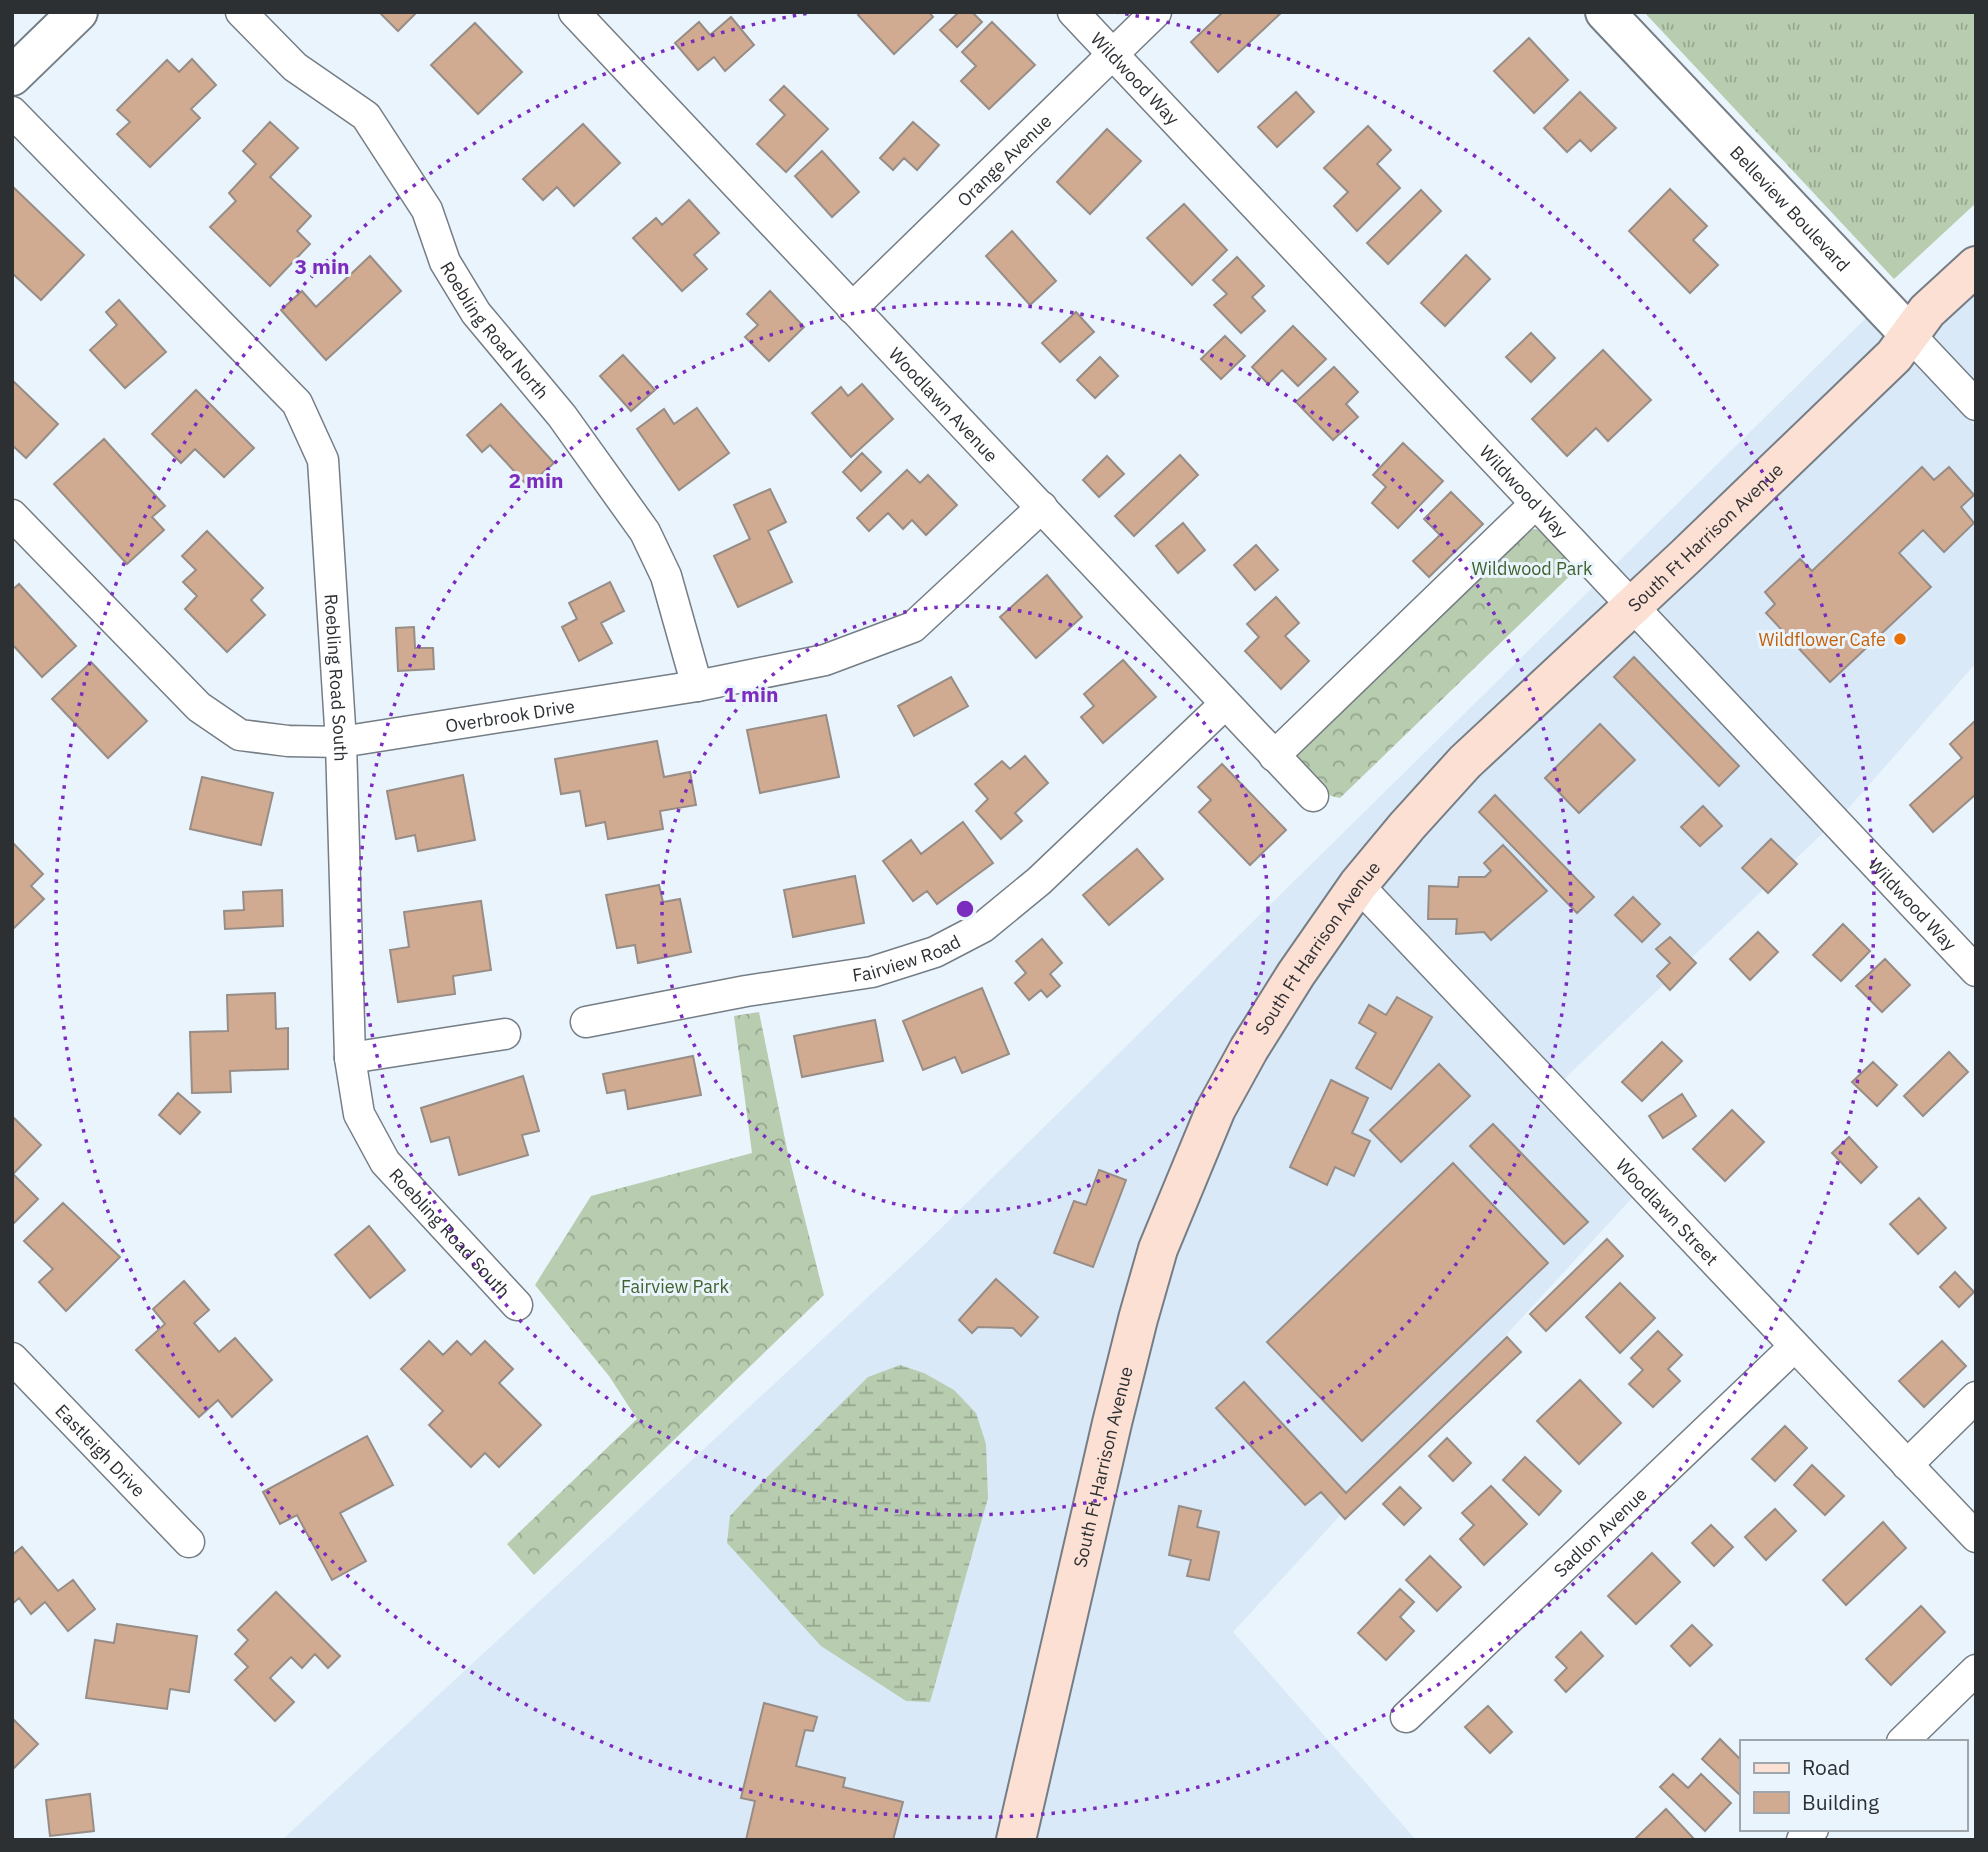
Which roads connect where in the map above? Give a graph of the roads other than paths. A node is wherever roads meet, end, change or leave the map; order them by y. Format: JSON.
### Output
{"nodes":[{"id":1,"x":78,"y":12,"type":"edge"},
{"id":2,"x":241,"y":12,"type":"edge"},
{"id":3,"x":574,"y":12,"type":"edge"},
{"id":4,"x":1073,"y":12,"type":"edge"},
{"id":5,"x":1156,"y":12,"type":"edge"},
{"id":6,"x":1605,"y":12,"type":"edge"},
{"id":7,"x":1113,"y":55,"type":"junction"},
{"id":8,"x":12,"y":76,"type":"edge"},
{"id":9,"x":12,"y":112,"type":"edge"},
{"id":10,"x":1976,"y":265,"type":"edge"},
{"id":11,"x":852,"y":307,"type":"junction"},
{"id":12,"x":1910,"y":335,"type":"junction"},
{"id":13,"x":1976,"y":405,"type":"edge"},
{"id":14,"x":1535,"y":504,"type":"junction"},
{"id":15,"x":1042,"y":507,"type":"junction"},
{"id":16,"x":12,"y":515,"type":"edge"},
{"id":17,"x":1632,"y":605,"type":"junction"},
{"id":18,"x":697,"y":686,"type":"junction"},
{"id":19,"x":1225,"y":704,"type":"junction"},
{"id":20,"x":341,"y":742,"type":"junction"},
{"id":21,"x":1274,"y":756,"type":"junction"},
{"id":22,"x":1313,"y":796,"type":"dead end"},
{"id":23,"x":1358,"y":885,"type":"junction"},
{"id":24,"x":1976,"y":971,"type":"edge"},
{"id":25,"x":586,"y":1022,"type":"dead end"},
{"id":26,"x":505,"y":1034,"type":"dead end"},
{"id":27,"x":350,"y":1058,"type":"junction"},
{"id":28,"x":517,"y":1305,"type":"dead end"},
{"id":29,"x":1794,"y":1347,"type":"junction"},
{"id":30,"x":12,"y":1358,"type":"edge"},
{"id":31,"x":1976,"y":1397,"type":"edge"},
{"id":32,"x":1907,"y":1465,"type":"junction"},
{"id":33,"x":1976,"y":1537,"type":"edge"},
{"id":34,"x":190,"y":1542,"type":"dead end"},
{"id":35,"x":1976,"y":1670,"type":"edge"},
{"id":36,"x":1406,"y":1717,"type":"dead end"},
{"id":37,"x":1904,"y":1740,"type":"edge"},
{"id":38,"x":1016,"y":1840,"type":"edge"}],
"edges":[{"from":1,"to":8,"type":"street"},
{"from":2,"to":18,"type":"street","name":"Roebling Road North"},
{"from":3,"to":11,"type":"street","name":"Woodlawn Avenue"},
{"from":4,"to":7,"type":"street","name":"Wildwood Way"},
{"from":5,"to":7,"type":"street","name":"Orange Avenue"},
{"from":6,"to":12,"type":"street","name":"Belleview Boulevard"},
{"from":7,"to":11,"type":"street","name":"Orange Avenue"},
{"from":7,"to":14,"type":"street","name":"Wildwood Way"},
{"from":9,"to":20,"type":"street","name":"Roebling Road South"},
{"from":10,"to":12,"type":"main road","name":"South Ft Harrison Avenue"},
{"from":11,"to":15,"type":"street","name":"Woodlawn Avenue"},
{"from":12,"to":13,"type":"street","name":"Belleview Boulevard"},
{"from":12,"to":17,"type":"main road","name":"South Ft Harrison Avenue"},
{"from":14,"to":17,"type":"street","name":"Wildwood Way"},
{"from":14,"to":21,"type":"street"},
{"from":15,"to":18,"type":"street","name":"Overbrook Drive"},
{"from":15,"to":19,"type":"street","name":"Woodlawn Avenue"},
{"from":16,"to":20,"type":"street","name":"Overbrook Drive"},
{"from":17,"to":23,"type":"main road","name":"South Ft Harrison Avenue"},
{"from":17,"to":24,"type":"street","name":"Wildwood Way"},
{"from":18,"to":20,"type":"street","name":"Overbrook Drive"},
{"from":19,"to":21,"type":"street","name":"Woodlawn Avenue"},
{"from":19,"to":25,"type":"street","name":"Fairview Road"},
{"from":20,"to":27,"type":"street","name":"Roebling Road South"},
{"from":21,"to":22,"type":"street","name":"Woodlawn Avenue"},
{"from":23,"to":29,"type":"street","name":"Woodlawn Street"},
{"from":23,"to":38,"type":"main road","name":"South Ft Harrison Avenue"},
{"from":26,"to":27,"type":"street"},
{"from":27,"to":28,"type":"street","name":"Roebling Road South"},
{"from":29,"to":32,"type":"street","name":"Woodlawn Street"},
{"from":29,"to":36,"type":"street","name":"Sadlon Avenue"},
{"from":30,"to":34,"type":"street","name":"Eastleigh Drive"},
{"from":31,"to":32,"type":"street"},
{"from":32,"to":33,"type":"street","name":"Woodlawn Street"},
{"from":35,"to":37,"type":"street"}]}
